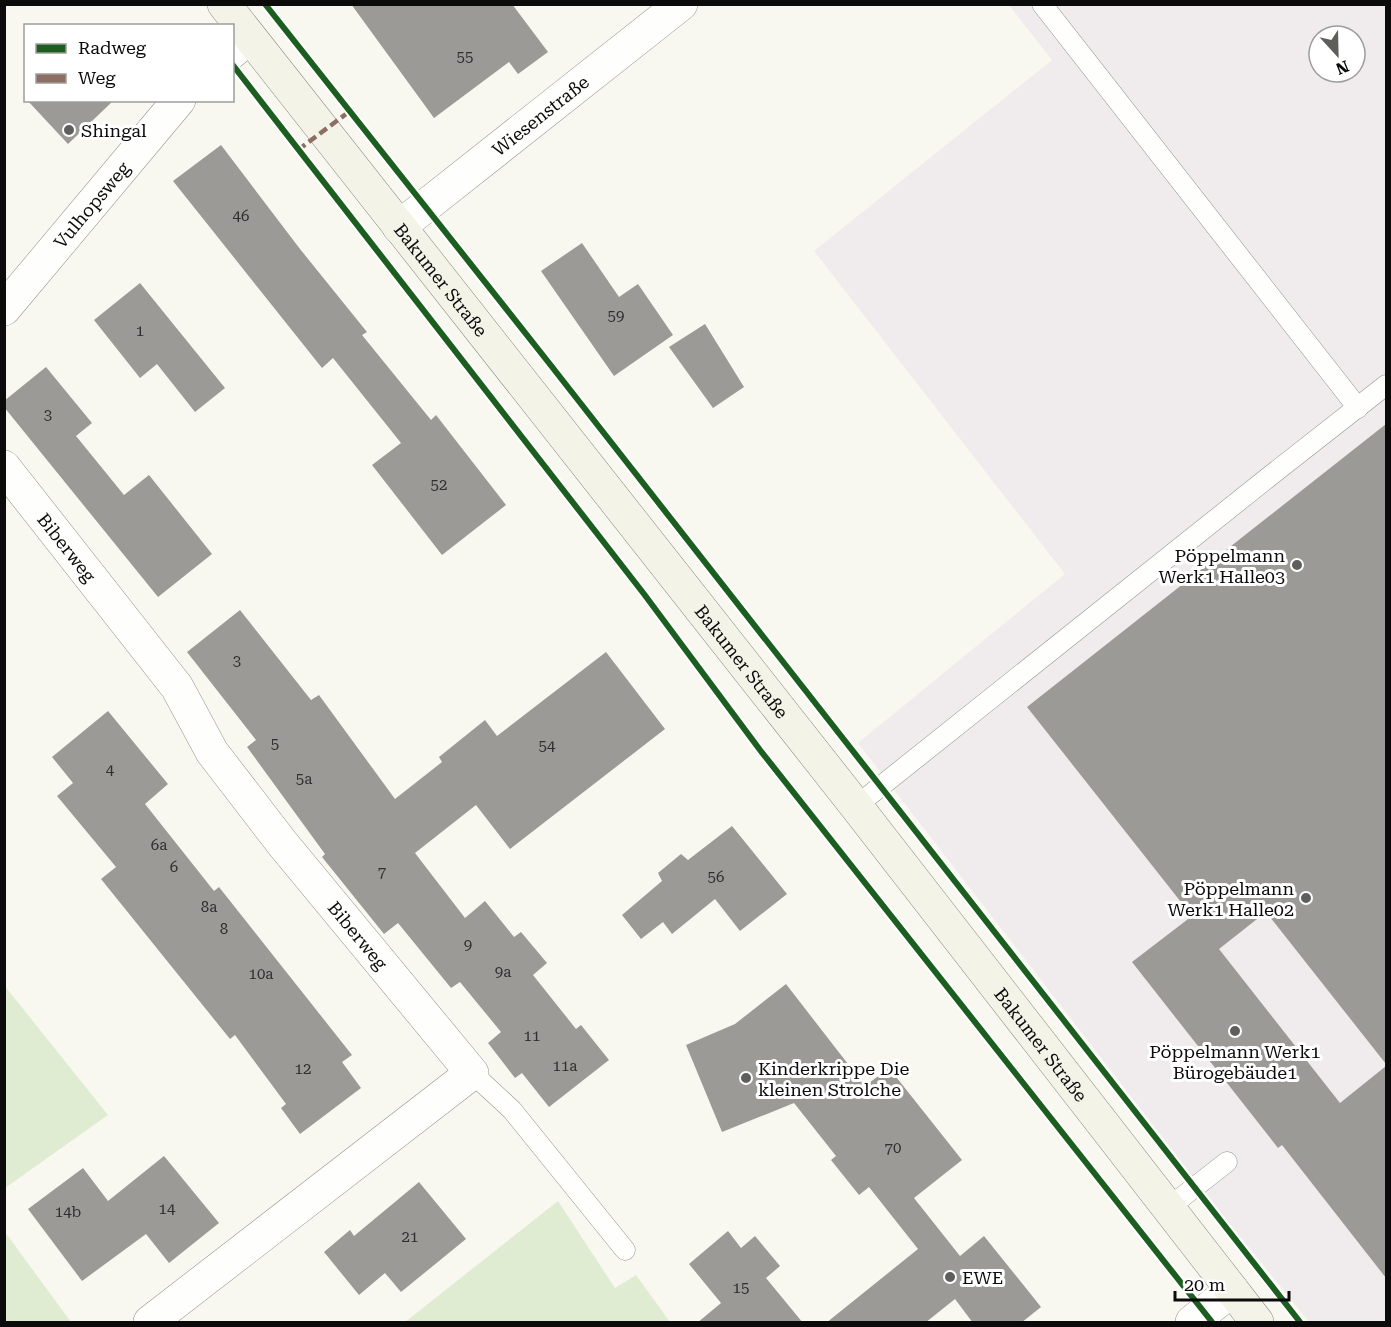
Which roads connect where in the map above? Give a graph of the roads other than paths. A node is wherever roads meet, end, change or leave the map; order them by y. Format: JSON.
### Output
{"nodes":[{"id":1,"x":224,"y":4,"type":"edge"},
{"id":2,"x":681,"y":4,"type":"edge"},
{"id":3,"x":1042,"y":4,"type":"edge"},
{"id":4,"x":232,"y":24,"type":"edge"},
{"id":5,"x":234,"y":28,"type":"edge"},
{"id":6,"x":241,"y":45,"type":"edge"},
{"id":7,"x":177,"y":102,"type":"edge"},
{"id":8,"x":399,"y":227,"type":"junction"},
{"id":9,"x":4,"y":309,"type":"edge"},
{"id":10,"x":1386,"y":385,"type":"edge"},
{"id":11,"x":1358,"y":408,"type":"junction"},
{"id":12,"x":4,"y":467,"type":"edge"},
{"id":13,"x":856,"y":806,"type":"junction"},
{"id":14,"x":472,"y":1073,"type":"junction"},
{"id":15,"x":1227,"y":1162,"type":"dead end"},
{"id":16,"x":1168,"y":1208,"type":"junction"},
{"id":17,"x":625,"y":1250,"type":"dead end"},
{"id":18,"x":1232,"y":1290,"type":"junction"},
{"id":19,"x":150,"y":1323,"type":"edge"},
{"id":20,"x":1192,"y":1323,"type":"edge"},
{"id":21,"x":1257,"y":1323,"type":"edge"}],
"edges":[{"from":1,"to":4,"type":"main road","name":"Bakumer Straße"},
{"from":2,"to":8,"type":"street","name":"Wiesenstraße"},
{"from":3,"to":11,"type":"lane"},
{"from":5,"to":6,"type":"main road","name":"Bakumer Straße"},
{"from":6,"to":8,"type":"main road","name":"Bakumer Straße"},
{"from":7,"to":9,"type":"street","name":"Vulhopsweg"},
{"from":8,"to":13,"type":"main road","name":"Bakumer Straße"},
{"from":10,"to":11,"type":"lane"},
{"from":11,"to":13,"type":"lane"},
{"from":12,"to":14,"type":"street","name":"Biberweg"},
{"from":13,"to":16,"type":"main road","name":"Bakumer Straße"},
{"from":14,"to":17,"type":"lane"},
{"from":14,"to":19,"type":"street"},
{"from":15,"to":16,"type":"lane"},
{"from":16,"to":18,"type":"main road","name":"Bakumer Straße"},
{"from":18,"to":20,"type":"street"},
{"from":18,"to":21,"type":"main road","name":"Bakumer Straße"}]}
